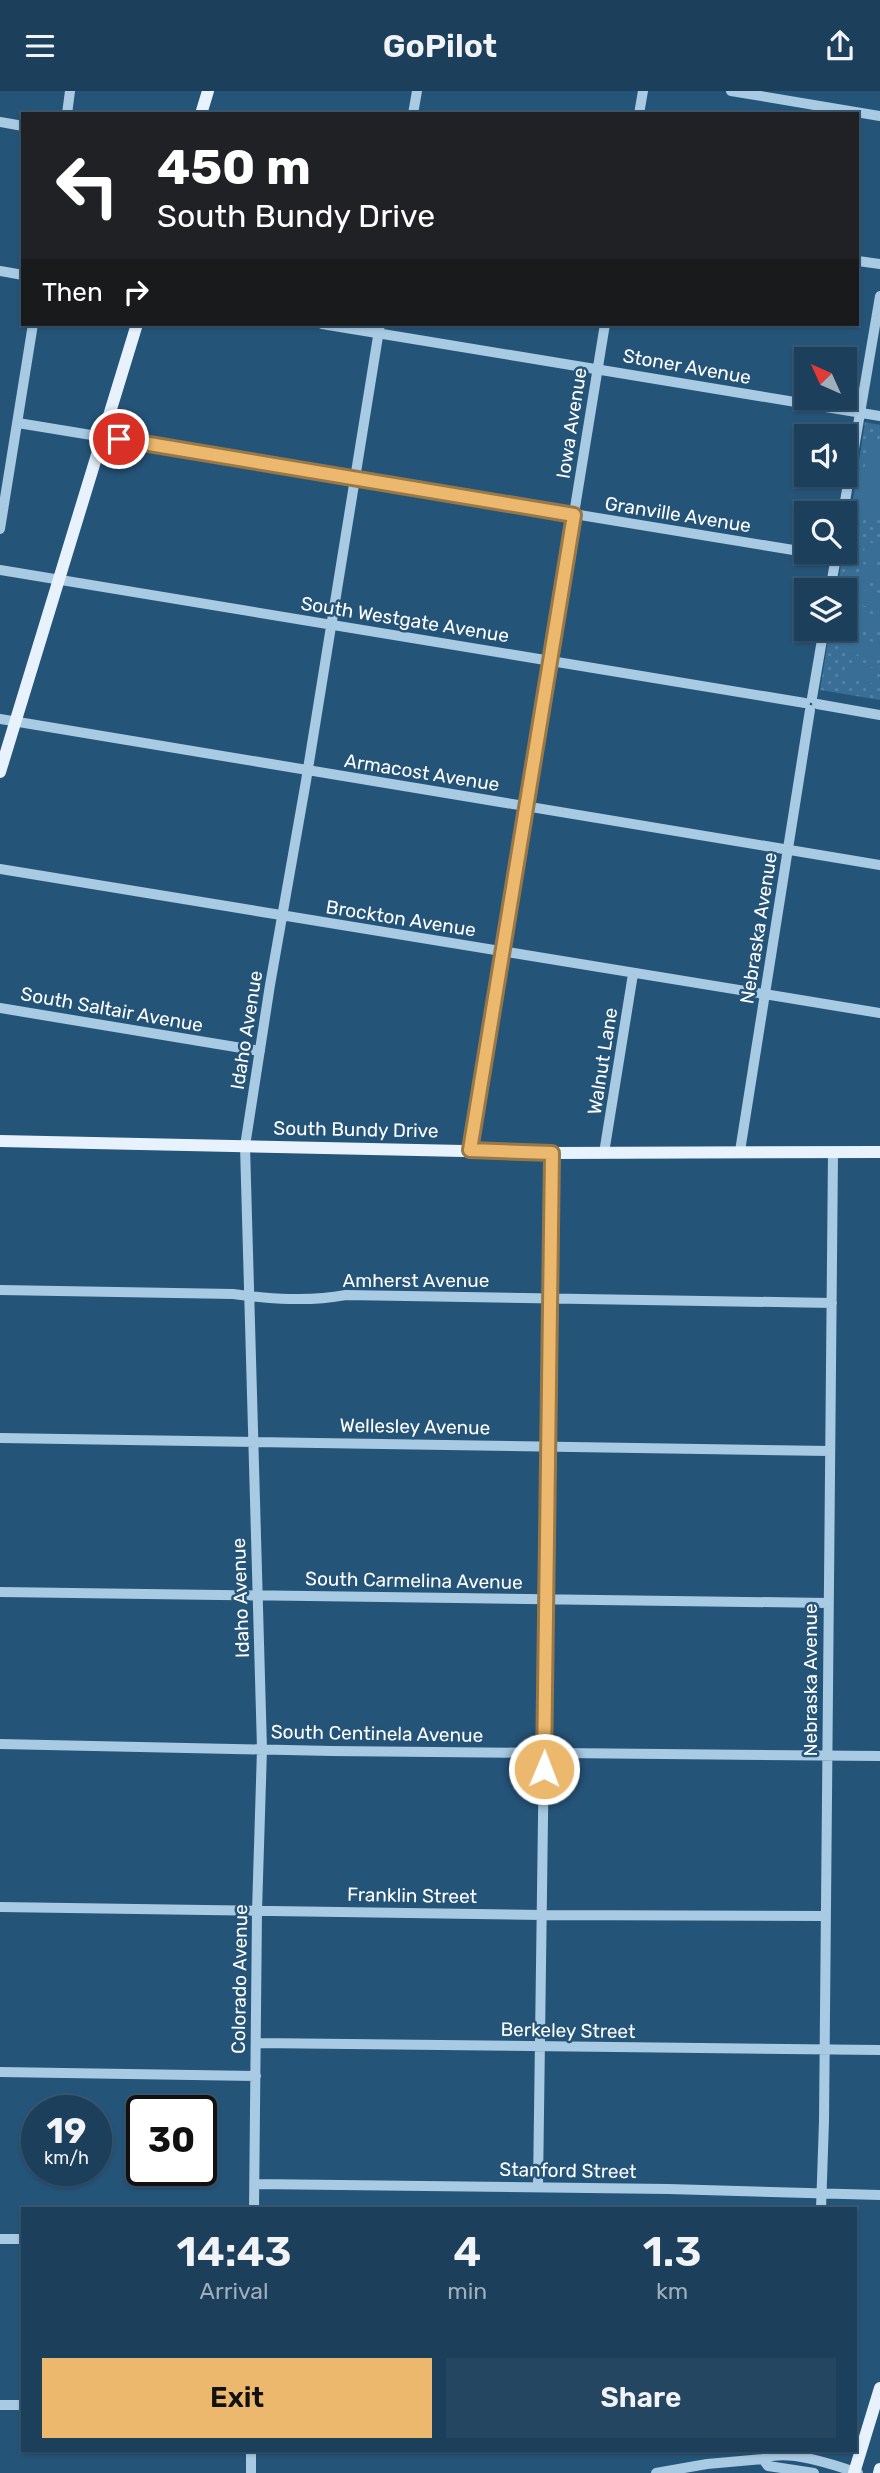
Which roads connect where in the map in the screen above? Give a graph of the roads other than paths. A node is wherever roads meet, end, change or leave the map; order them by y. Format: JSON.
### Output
{"nodes":[{"id":1,"x":70,"y":91,"type":"edge"},
{"id":2,"x":208,"y":91,"type":"edge"},
{"id":3,"x":417,"y":91,"type":"edge"},
{"id":4,"x":643,"y":91,"type":"edge"},
{"id":5,"x":731,"y":91,"type":"edge"},
{"id":6,"x":67,"y":112,"type":"edge"},
{"id":7,"x":202,"y":112,"type":"edge"},
{"id":8,"x":413,"y":112,"type":"edge"},
{"id":9,"x":639,"y":112,"type":"edge"},
{"id":10,"x":880,"y":115,"type":"edge"},
{"id":11,"x":0,"y":122,"type":"edge"},
{"id":12,"x":21,"y":126,"type":"edge"},
{"id":13,"x":859,"y":261,"type":"edge"},
{"id":14,"x":880,"y":264,"type":"edge"},
{"id":15,"x":0,"y":271,"type":"edge"},
{"id":16,"x":21,"y":275,"type":"edge"},
{"id":17,"x":880,"y":296,"type":"edge"},
{"id":18,"x":33,"y":326,"type":"edge"},
{"id":19,"x":136,"y":326,"type":"edge"},
{"id":20,"x":350,"y":326,"type":"edge"},
{"id":21,"x":605,"y":326,"type":"edge"},
{"id":22,"x":379,"y":328,"type":"edge"},
{"id":23,"x":598,"y":368,"type":"junction"},
{"id":24,"x":859,"y":412,"type":"junction"},
{"id":25,"x":880,"y":416,"type":"edge"},
{"id":26,"x":18,"y":423,"type":"junction"},
{"id":27,"x":102,"y":437,"type":"junction"},
{"id":28,"x":354,"y":478,"type":"junction"},
{"id":29,"x":846,"y":501,"type":"edge"},
{"id":30,"x":574,"y":515,"type":"junction"},
{"id":31,"x":0,"y":529,"type":"edge"},
{"id":32,"x":794,"y":548,"type":"edge"},
{"id":33,"x":0,"y":570,"type":"edge"},
{"id":34,"x":58,"y":579,"type":"junction"},
{"id":35,"x":331,"y":625,"type":"junction"},
{"id":36,"x":822,"y":641,"type":"edge"},
{"id":37,"x":550,"y":660,"type":"junction"},
{"id":38,"x":811,"y":704,"type":"junction"},
{"id":39,"x":880,"y":715,"type":"edge"},
{"id":40,"x":0,"y":719,"type":"edge"},
{"id":41,"x":14,"y":722,"type":"junction"},
{"id":42,"x":0,"y":772,"type":"edge"},
{"id":43,"x":308,"y":772,"type":"junction"},
{"id":44,"x":526,"y":806,"type":"junction"},
{"id":45,"x":789,"y":850,"type":"junction"},
{"id":46,"x":880,"y":865,"type":"edge"},
{"id":47,"x":0,"y":869,"type":"edge"},
{"id":48,"x":282,"y":915,"type":"junction"},
{"id":49,"x":503,"y":952,"type":"junction"},
{"id":50,"x":634,"y":974,"type":"junction"},
{"id":51,"x":765,"y":995,"type":"junction"},
{"id":52,"x":0,"y":1008,"type":"edge"},
{"id":53,"x":880,"y":1013,"type":"edge"},
{"id":54,"x":260,"y":1051,"type":"junction"},
{"id":55,"x":0,"y":1141,"type":"edge"},
{"id":56,"x":245,"y":1146,"type":"junction"},
{"id":57,"x":470,"y":1150,"type":"junction"},
{"id":58,"x":740,"y":1151,"type":"junction"},
{"id":59,"x":833,"y":1151,"type":"junction"},
{"id":60,"x":880,"y":1152,"type":"edge"},
{"id":61,"x":552,"y":1153,"type":"junction"},
{"id":62,"x":604,"y":1153,"type":"junction"},
{"id":63,"x":0,"y":1290,"type":"edge"},
{"id":64,"x":249,"y":1296,"type":"junction"},
{"id":65,"x":550,"y":1297,"type":"junction"},
{"id":66,"x":832,"y":1303,"type":"junction"},
{"id":67,"x":0,"y":1438,"type":"edge"},
{"id":68,"x":254,"y":1441,"type":"junction"},
{"id":69,"x":547,"y":1446,"type":"junction"},
{"id":70,"x":830,"y":1451,"type":"junction"},
{"id":71,"x":0,"y":1592,"type":"edge"},
{"id":72,"x":257,"y":1595,"type":"junction"},
{"id":73,"x":546,"y":1599,"type":"junction"},
{"id":74,"x":828,"y":1603,"type":"junction"},
{"id":75,"x":0,"y":1744,"type":"edge"},
{"id":76,"x":261,"y":1749,"type":"junction"},
{"id":77,"x":544,"y":1753,"type":"junction"},
{"id":78,"x":827,"y":1756,"type":"junction"},
{"id":79,"x":880,"y":1756,"type":"edge"},
{"id":80,"x":0,"y":1907,"type":"edge"},
{"id":81,"x":257,"y":1911,"type":"junction"},
{"id":82,"x":542,"y":1915,"type":"junction"},
{"id":83,"x":824,"y":1916,"type":"junction"},
{"id":84,"x":256,"y":2043,"type":"junction"},
{"id":85,"x":540,"y":2047,"type":"junction"},
{"id":86,"x":824,"y":2050,"type":"junction"},
{"id":87,"x":880,"y":2050,"type":"edge"},
{"id":88,"x":0,"y":2072,"type":"edge"},
{"id":89,"x":256,"y":2075,"type":"junction"},
{"id":90,"x":255,"y":2184,"type":"junction"},
{"id":91,"x":538,"y":2187,"type":"junction"},
{"id":92,"x":821,"y":2193,"type":"junction"},
{"id":93,"x":880,"y":2195,"type":"edge"},
{"id":94,"x":254,"y":2207,"type":"edge"},
{"id":95,"x":821,"y":2207,"type":"edge"},
{"id":96,"x":0,"y":2239,"type":"edge"},
{"id":97,"x":21,"y":2239,"type":"edge"},
{"id":98,"x":880,"y":2389,"type":"edge"},
{"id":99,"x":0,"y":2405,"type":"edge"},
{"id":100,"x":21,"y":2405,"type":"edge"},
{"id":101,"x":251,"y":2452,"type":"edge"},
{"id":102,"x":800,"y":2454,"type":"edge"},
{"id":103,"x":764,"y":2459,"type":"junction"},
{"id":104,"x":856,"y":2472,"type":"edge"},
{"id":105,"x":251,"y":2473,"type":"edge"},
{"id":106,"x":656,"y":2473,"type":"edge"},
{"id":107,"x":814,"y":2473,"type":"edge"}],
"edges":[{"from":1,"to":6,"type":"street"},
{"from":2,"to":7,"type":"main road"},
{"from":3,"to":8,"type":"street"},
{"from":4,"to":9,"type":"street"},
{"from":5,"to":10,"type":"street"},
{"from":11,"to":12,"type":"street"},
{"from":13,"to":14,"type":"street"},
{"from":15,"to":16,"type":"street"},
{"from":17,"to":24,"type":"street"},
{"from":18,"to":26,"type":"street"},
{"from":19,"to":27,"type":"main road"},
{"from":20,"to":22,"type":"street","name":"Stoner Avenue"},
{"from":21,"to":23,"type":"street","name":"Iowa Avenue"},
{"from":22,"to":23,"type":"street","name":"Stoner Avenue"},
{"from":22,"to":28,"type":"street","name":"Idaho Avenue"},
{"from":23,"to":24,"type":"street","name":"Stoner Avenue"},
{"from":23,"to":30,"type":"street","name":"Iowa Avenue"},
{"from":24,"to":25,"type":"street","name":"Stoner Avenue"},
{"from":24,"to":29,"type":"street"},
{"from":26,"to":27,"type":"street","name":"Granville Avenue"},
{"from":26,"to":31,"type":"street"},
{"from":27,"to":28,"type":"street","name":"Granville Avenue"},
{"from":27,"to":34,"type":"main road"},
{"from":28,"to":30,"type":"street","name":"Granville Avenue"},
{"from":28,"to":35,"type":"street","name":"Idaho Avenue"},
{"from":30,"to":32,"type":"street","name":"Granville Avenue"},
{"from":30,"to":37,"type":"street","name":"Iowa Avenue"},
{"from":33,"to":34,"type":"street","name":"South Westgate Avenue"},
{"from":34,"to":35,"type":"street","name":"South Westgate Avenue"},
{"from":34,"to":41,"type":"main road"},
{"from":35,"to":37,"type":"street","name":"South Westgate Avenue"},
{"from":35,"to":43,"type":"street","name":"Idaho Avenue"},
{"from":36,"to":38,"type":"street","name":"Nebraska Avenue"},
{"from":37,"to":38,"type":"street","name":"South Westgate Avenue"},
{"from":37,"to":44,"type":"street","name":"Iowa Avenue"},
{"from":38,"to":39,"type":"street","name":"South Westgate Avenue"},
{"from":38,"to":45,"type":"street","name":"Nebraska Avenue"},
{"from":40,"to":41,"type":"street","name":"Armacost Avenue"},
{"from":41,"to":42,"type":"main road"},
{"from":41,"to":43,"type":"street","name":"Armacost Avenue"},
{"from":43,"to":44,"type":"street","name":"Armacost Avenue"},
{"from":43,"to":48,"type":"street","name":"Idaho Avenue"},
{"from":44,"to":45,"type":"street","name":"Armacost Avenue"},
{"from":44,"to":49,"type":"street","name":"Iowa Avenue"},
{"from":45,"to":46,"type":"street","name":"Armacost Avenue"},
{"from":45,"to":51,"type":"street","name":"Nebraska Avenue"},
{"from":47,"to":48,"type":"street","name":"Brockton Avenue"},
{"from":48,"to":49,"type":"street","name":"Brockton Avenue"},
{"from":48,"to":54,"type":"street","name":"Idaho Avenue"},
{"from":49,"to":50,"type":"street","name":"Brockton Avenue"},
{"from":49,"to":57,"type":"street","name":"Iowa Avenue"},
{"from":50,"to":51,"type":"street","name":"Brockton Avenue"},
{"from":50,"to":62,"type":"street","name":"Walnut Lane"},
{"from":51,"to":53,"type":"street","name":"Brockton Avenue"},
{"from":51,"to":58,"type":"street","name":"Nebraska Avenue"},
{"from":52,"to":54,"type":"street","name":"South Saltair Avenue"},
{"from":54,"to":56,"type":"street","name":"Idaho Avenue"},
{"from":55,"to":56,"type":"main road","name":"South Bundy Drive"},
{"from":56,"to":57,"type":"main road","name":"South Bundy Drive"},
{"from":56,"to":64,"type":"street","name":"Idaho Avenue"},
{"from":57,"to":61,"type":"main road","name":"South Bundy Drive"},
{"from":58,"to":59,"type":"main road","name":"South Bundy Drive"},
{"from":58,"to":62,"type":"main road","name":"South Bundy Drive"},
{"from":59,"to":60,"type":"main road","name":"South Bundy Drive"},
{"from":59,"to":66,"type":"street","name":"Nebraska Avenue"},
{"from":61,"to":62,"type":"main road","name":"South Bundy Drive"},
{"from":61,"to":65,"type":"street"},
{"from":63,"to":64,"type":"street","name":"Amherst Avenue"},
{"from":64,"to":65,"type":"street","name":"Amherst Avenue"},
{"from":64,"to":68,"type":"street","name":"Idaho Avenue"},
{"from":65,"to":66,"type":"street","name":"Amherst Avenue"},
{"from":65,"to":69,"type":"street"},
{"from":66,"to":70,"type":"street","name":"Nebraska Avenue"},
{"from":67,"to":68,"type":"street","name":"Wellesley Avenue"},
{"from":68,"to":69,"type":"street","name":"Wellesley Avenue"},
{"from":68,"to":72,"type":"street","name":"Idaho Avenue"},
{"from":69,"to":70,"type":"street","name":"Wellesley Avenue"},
{"from":69,"to":73,"type":"street"},
{"from":70,"to":74,"type":"street","name":"Nebraska Avenue"},
{"from":71,"to":72,"type":"street","name":"South Carmelina Avenue"},
{"from":72,"to":73,"type":"street","name":"South Carmelina Avenue"},
{"from":72,"to":76,"type":"street","name":"Idaho Avenue"},
{"from":73,"to":74,"type":"street","name":"South Carmelina Avenue"},
{"from":73,"to":77,"type":"street"},
{"from":74,"to":78,"type":"street","name":"Nebraska Avenue"},
{"from":75,"to":76,"type":"street","name":"South Centinela Avenue"},
{"from":76,"to":77,"type":"street","name":"South Centinela Avenue"},
{"from":76,"to":81,"type":"street","name":"Colorado Avenue"},
{"from":77,"to":78,"type":"street","name":"South Centinela Avenue"},
{"from":77,"to":82,"type":"street"},
{"from":78,"to":79,"type":"street","name":"South Centinela Avenue"},
{"from":78,"to":83,"type":"street","name":"Nebraska Avenue"},
{"from":80,"to":81,"type":"street","name":"Franklin Street"},
{"from":81,"to":82,"type":"street","name":"Franklin Street"},
{"from":81,"to":84,"type":"street","name":"Colorado Avenue"},
{"from":82,"to":83,"type":"street","name":"Franklin Street"},
{"from":82,"to":85,"type":"street"},
{"from":83,"to":86,"type":"street","name":"Nebraska Avenue"},
{"from":84,"to":85,"type":"street","name":"Berkeley Street"},
{"from":84,"to":89,"type":"street","name":"Colorado Avenue"},
{"from":85,"to":86,"type":"street","name":"Berkeley Street"},
{"from":85,"to":91,"type":"street"},
{"from":86,"to":87,"type":"street","name":"Berkeley Street"},
{"from":86,"to":92,"type":"street","name":"Nebraska Avenue"},
{"from":88,"to":89,"type":"street"},
{"from":89,"to":90,"type":"street","name":"Colorado Avenue"},
{"from":90,"to":91,"type":"street","name":"Stanford Street"},
{"from":90,"to":94,"type":"street","name":"Colorado Avenue"},
{"from":91,"to":92,"type":"street","name":"Stanford Street"},
{"from":92,"to":93,"type":"street","name":"Stanford Street"},
{"from":92,"to":95,"type":"street","name":"Nebraska Avenue"},
{"from":96,"to":97,"type":"street"},
{"from":98,"to":104,"type":"main road"},
{"from":99,"to":100,"type":"street"},
{"from":101,"to":105,"type":"street"},
{"from":102,"to":103,"type":"street"},
{"from":102,"to":104,"type":"street"},
{"from":103,"to":106,"type":"street"},
{"from":103,"to":107,"type":"street"}]}
